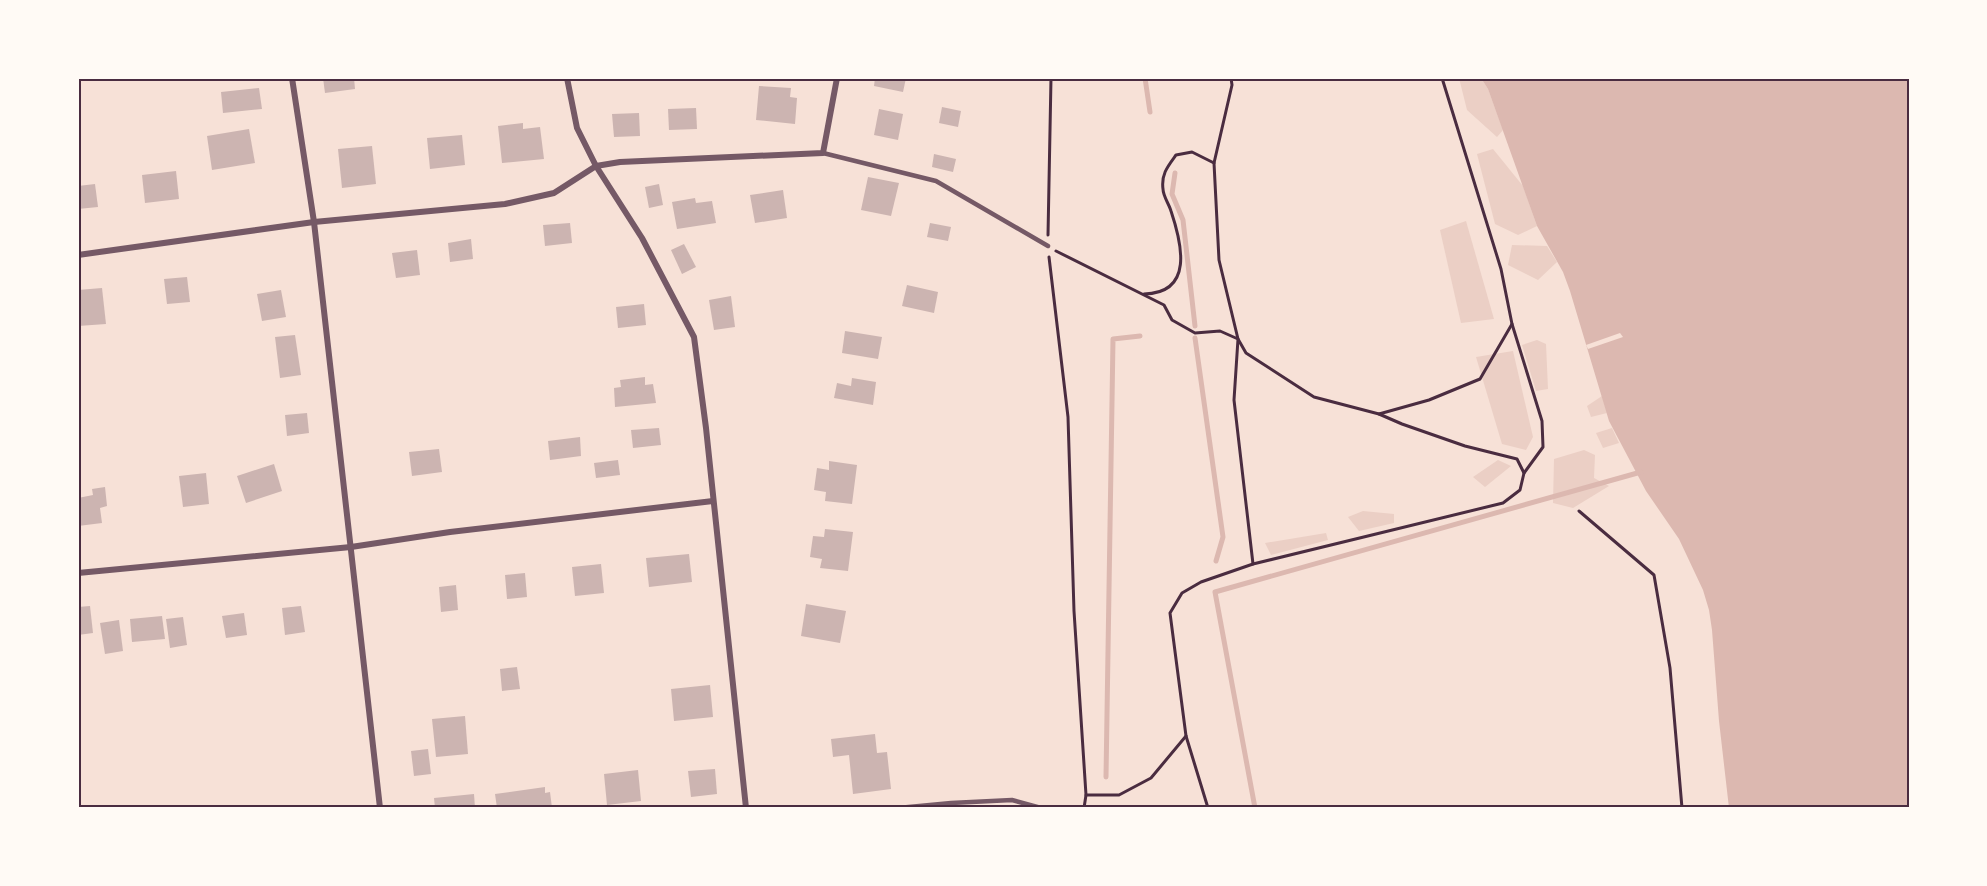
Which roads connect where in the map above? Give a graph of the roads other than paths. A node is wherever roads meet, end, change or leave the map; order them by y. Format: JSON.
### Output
{"nodes":[{"id":1,"x":292,"y":78,"type":"edge"},
{"id":2,"x":567,"y":78,"type":"edge"},
{"id":3,"x":837,"y":78,"type":"edge"},
{"id":4,"x":823,"y":153,"type":"junction"},
{"id":5,"x":596,"y":166,"type":"junction"},
{"id":6,"x":314,"y":222,"type":"junction"},
{"id":7,"x":1048,"y":246,"type":"road end"},
{"id":8,"x":78,"y":255,"type":"edge"},
{"id":9,"x":713,"y":501,"type":"junction"},
{"id":10,"x":351,"y":547,"type":"junction"},
{"id":11,"x":78,"y":573,"type":"edge"},
{"id":12,"x":380,"y":808,"type":"edge"},
{"id":13,"x":746,"y":808,"type":"edge"},
{"id":14,"x":898,"y":808,"type":"edge"},
{"id":15,"x":1041,"y":808,"type":"edge"}],
"edges":[{"from":1,"to":6,"type":"street"},
{"from":2,"to":5,"type":"street"},
{"from":3,"to":4,"type":"street"},
{"from":4,"to":5,"type":"street"},
{"from":4,"to":7,"type":"lane"},
{"from":5,"to":6,"type":"street"},
{"from":5,"to":9,"type":"street"},
{"from":6,"to":8,"type":"street"},
{"from":6,"to":10,"type":"street"},
{"from":9,"to":10,"type":"street"},
{"from":9,"to":13,"type":"street"},
{"from":10,"to":11,"type":"street"},
{"from":10,"to":12,"type":"street"},
{"from":14,"to":15,"type":"lane"}]}
